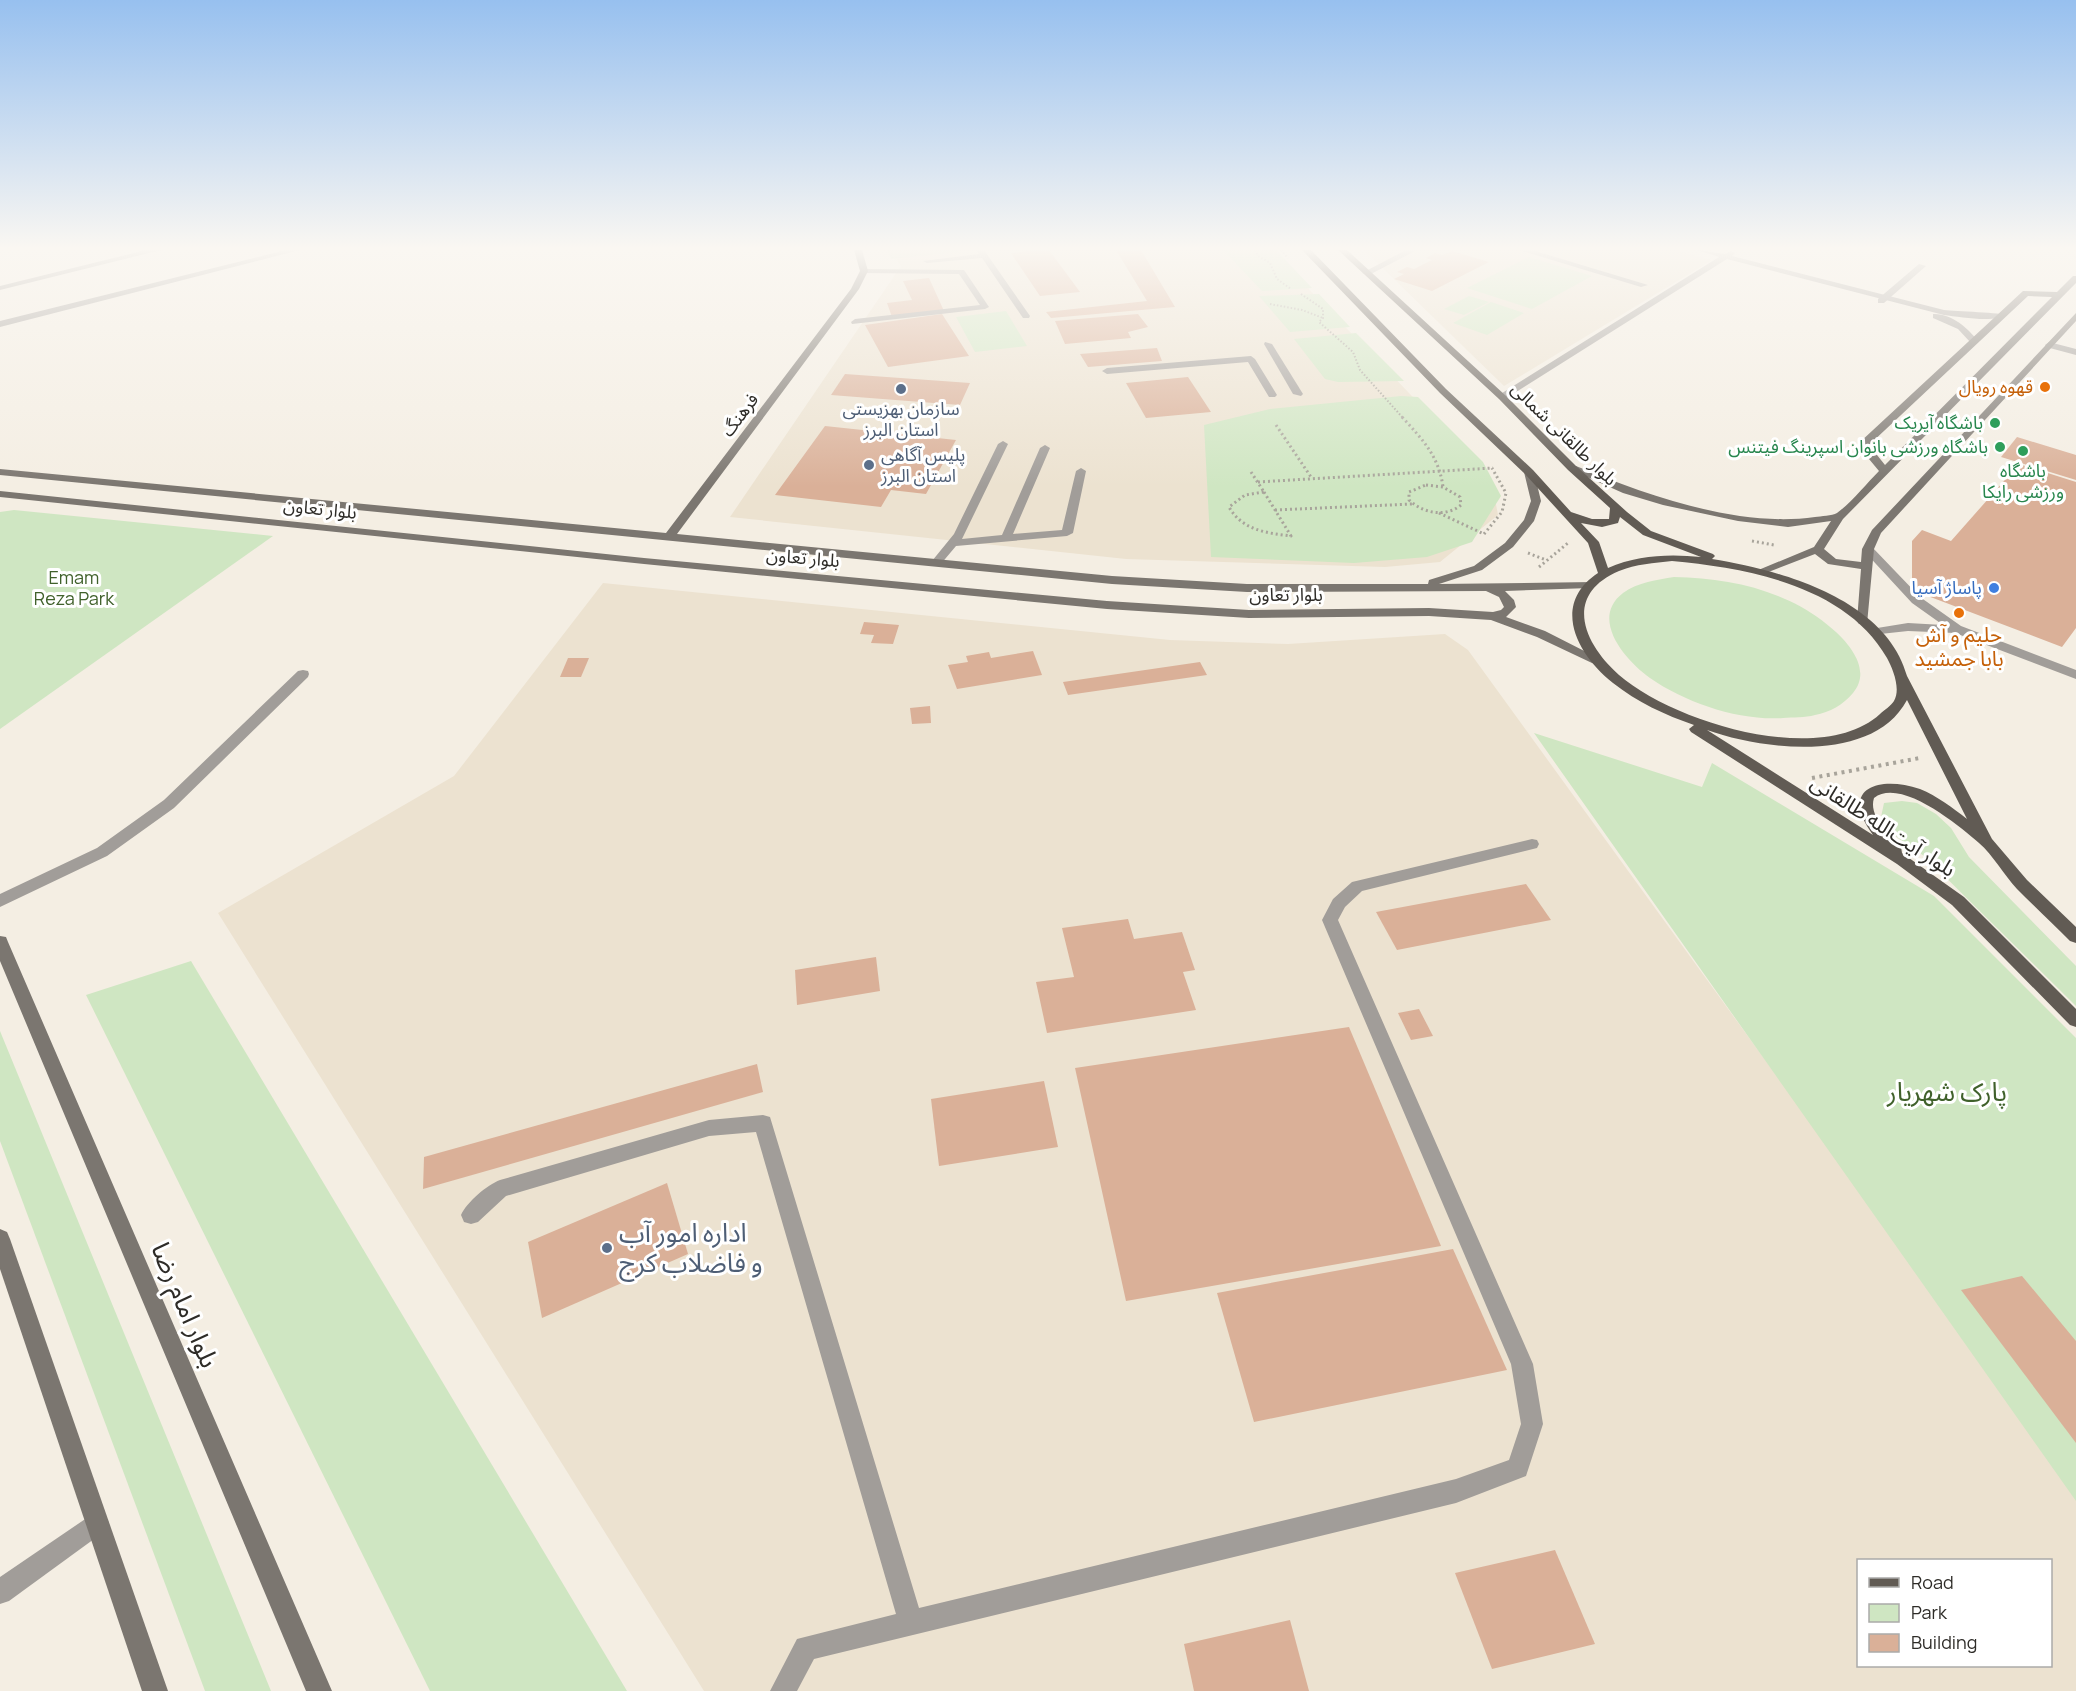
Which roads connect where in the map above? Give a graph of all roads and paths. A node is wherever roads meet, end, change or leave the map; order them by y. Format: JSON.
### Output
{"nodes":[{"id":1,"x":826,"y":329,"type":"edge"},
{"id":2,"x":1327,"y":329,"type":"edge"},
{"id":3,"x":1383,"y":329,"type":"edge"},
{"id":4,"x":1427,"y":329,"type":"edge"},
{"id":5,"x":1610,"y":329,"type":"edge"},
{"id":6,"x":1963,"y":329,"type":"edge"},
{"id":7,"x":1987,"y":329,"type":"edge"},
{"id":8,"x":2025,"y":329,"type":"edge"},
{"id":9,"x":2064,"y":329,"type":"edge"},
{"id":10,"x":1974,"y":341,"type":"junction"},
{"id":11,"x":1268,"y":344,"type":"dead end"},
{"id":12,"x":2049,"y":345,"type":"junction"},
{"id":13,"x":2076,"y":352,"type":"edge"},
{"id":14,"x":1107,"y":371,"type":"dead end"},
{"id":15,"x":1298,"y":394,"type":"dead end"},
{"id":16,"x":1272,"y":395,"type":"dead end"},
{"id":17,"x":1502,"y":397,"type":"junction"},
{"id":18,"x":1276,"y":425,"type":"dead end"},
{"id":19,"x":1003,"y":444,"type":"dead end"},
{"id":20,"x":1045,"y":448,"type":"dead end"},
{"id":21,"x":1485,"y":460,"type":"dead end"},
{"id":22,"x":1493,"y":468,"type":"junction"},
{"id":23,"x":1572,"y":468,"type":"junction"},
{"id":24,"x":1081,"y":471,"type":"dead end"},
{"id":25,"x":1441,"y":471,"type":"junction"},
{"id":26,"x":1885,"y":471,"type":"junction"},
{"id":27,"x":0,"y":472,"type":"edge"},
{"id":28,"x":1251,"y":472,"type":"dead end"},
{"id":29,"x":1529,"y":472,"type":"junction"},
{"id":30,"x":1311,"y":478,"type":"junction"},
{"id":31,"x":1258,"y":482,"type":"junction"},
{"id":32,"x":1443,"y":487,"type":"junction"},
{"id":33,"x":1264,"y":492,"type":"junction"},
{"id":34,"x":222,"y":493,"type":"junction"},
{"id":35,"x":0,"y":494,"type":"edge"},
{"id":36,"x":23,"y":496,"type":"junction"},
{"id":37,"x":0,"y":501,"type":"edge"},
{"id":38,"x":1412,"y":504,"type":"junction"},
{"id":39,"x":1616,"y":507,"type":"junction"},
{"id":40,"x":1275,"y":510,"type":"junction"},
{"id":41,"x":1438,"y":513,"type":"junction"},
{"id":42,"x":195,"y":514,"type":"junction"},
{"id":43,"x":1568,"y":514,"type":"junction"},
{"id":44,"x":1839,"y":517,"type":"junction"},
{"id":45,"x":1484,"y":534,"type":"junction"},
{"id":46,"x":669,"y":537,"type":"junction"},
{"id":47,"x":1490,"y":537,"type":"dead end"},
{"id":48,"x":1006,"y":538,"type":"junction"},
{"id":49,"x":1747,"y":540,"type":"dead end"},
{"id":50,"x":952,"y":543,"type":"junction"},
{"id":51,"x":1575,"y":543,"type":"dead end"},
{"id":52,"x":1780,"y":546,"type":"dead end"},
{"id":53,"x":1818,"y":549,"type":"junction"},
{"id":54,"x":1868,"y":549,"type":"junction"},
{"id":55,"x":1524,"y":551,"type":"dead end"},
{"id":56,"x":1546,"y":560,"type":"junction"},
{"id":57,"x":936,"y":563,"type":"junction"},
{"id":58,"x":1729,"y":563,"type":"junction"},
{"id":59,"x":1867,"y":565,"type":"junction"},
{"id":60,"x":1762,"y":571,"type":"junction"},
{"id":61,"x":1532,"y":572,"type":"dead end"},
{"id":62,"x":1604,"y":573,"type":"junction"},
{"id":63,"x":1590,"y":584,"type":"junction"},
{"id":64,"x":1418,"y":586,"type":"junction"},
{"id":65,"x":1483,"y":586,"type":"junction"},
{"id":66,"x":1493,"y":616,"type":"junction"},
{"id":67,"x":1863,"y":621,"type":"junction"},
{"id":68,"x":1958,"y":629,"type":"junction"},
{"id":69,"x":1875,"y":632,"type":"junction"},
{"id":70,"x":1596,"y":660,"type":"junction"},
{"id":71,"x":303,"y":674,"type":"dead end"},
{"id":72,"x":2076,"y":675,"type":"edge"},
{"id":73,"x":1903,"y":679,"type":"junction"},
{"id":74,"x":1674,"y":714,"type":"junction"},
{"id":75,"x":1924,"y":758,"type":"dead end"},
{"id":76,"x":1803,"y":780,"type":"dead end"},
{"id":77,"x":1986,"y":842,"type":"junction"},
{"id":78,"x":1532,"y":844,"type":"dead end"},
{"id":79,"x":1902,"y":860,"type":"junction"},
{"id":80,"x":0,"y":901,"type":"edge"},
{"id":81,"x":2076,"y":937,"type":"edge"},
{"id":82,"x":0,"y":942,"type":"edge"},
{"id":83,"x":2076,"y":1020,"type":"edge"},
{"id":84,"x":471,"y":1215,"type":"dead end"},
{"id":85,"x":0,"y":1239,"type":"edge"},
{"id":86,"x":98,"y":1523,"type":"junction"},
{"id":87,"x":0,"y":1592,"type":"edge"},
{"id":88,"x":911,"y":1622,"type":"junction"},
{"id":89,"x":155,"y":1691,"type":"edge"},
{"id":90,"x":319,"y":1691,"type":"edge"},
{"id":91,"x":783,"y":1691,"type":"edge"}],
"edges":[{"from":1,"to":46,"type":"main road","name":"فرهنگ"},
{"from":2,"to":25,"type":"path"},
{"from":3,"to":29,"type":"main road"},
{"from":4,"to":17,"type":"main road","name":"بلوار طالقانی شمالی"},
{"from":5,"to":17,"type":"street"},
{"from":6,"to":10,"type":"street"},
{"from":7,"to":10,"type":"main road"},
{"from":8,"to":26,"type":"main road"},
{"from":9,"to":12,"type":"main road"},
{"from":10,"to":26,"type":"main road"},
{"from":11,"to":15,"type":"street"},
{"from":12,"to":13,"type":"street"},
{"from":12,"to":54,"type":"main road"},
{"from":14,"to":16,"type":"street"},
{"from":17,"to":23,"type":"main road","name":"بلوار طالقانی شمالی"},
{"from":18,"to":30,"type":"path"},
{"from":19,"to":50,"type":"street"},
{"from":20,"to":48,"type":"street"},
{"from":21,"to":22,"type":"path"},
{"from":22,"to":25,"type":"path"},
{"from":22,"to":45,"type":"path"},
{"from":23,"to":39,"type":"main road","name":"بلوار طالقانی شمالی"},
{"from":23,"to":44,"type":"main road"},
{"from":24,"to":48,"type":"street"},
{"from":25,"to":30,"type":"path"},
{"from":25,"to":32,"type":"path"},
{"from":26,"to":44,"type":"main road"},
{"from":27,"to":34,"type":"main road","name":"بلوار تعاون"},
{"from":28,"to":31,"type":"path"},
{"from":29,"to":43,"type":"main road"},
{"from":29,"to":64,"type":"main road"},
{"from":30,"to":31,"type":"path"},
{"from":31,"to":33,"type":"path"},
{"from":32,"to":38,"type":"path"},
{"from":32,"to":41,"type":"path"},
{"from":33,"to":40,"type":"path"},
{"from":33,"to":40,"type":"path"},
{"from":34,"to":42,"type":"main road"},
{"from":34,"to":46,"type":"main road","name":"بلوار تعاون"},
{"from":35,"to":36,"type":"main road","name":"بلوار تعاون"},
{"from":36,"to":37,"type":"main road"},
{"from":36,"to":42,"type":"main road","name":"بلوار تعاون"},
{"from":38,"to":40,"type":"path"},
{"from":38,"to":41,"type":"path"},
{"from":39,"to":43,"type":"main road"},
{"from":39,"to":58,"type":"main road","name":"بلوار طالقانی شمالی"},
{"from":41,"to":45,"type":"path"},
{"from":42,"to":66,"type":"main road","name":"بلوار تعاون"},
{"from":43,"to":62,"type":"main road"},
{"from":44,"to":53,"type":"main road"},
{"from":45,"to":47,"type":"path"},
{"from":46,"to":57,"type":"main road","name":"بلوار تعاون"},
{"from":48,"to":50,"type":"street"},
{"from":49,"to":52,"type":"path"},
{"from":50,"to":57,"type":"street"},
{"from":51,"to":56,"type":"path"},
{"from":53,"to":59,"type":"main road"},
{"from":53,"to":60,"type":"main road"},
{"from":54,"to":59,"type":"main road"},
{"from":54,"to":68,"type":"street"},
{"from":55,"to":56,"type":"path"},
{"from":56,"to":61,"type":"path"},
{"from":57,"to":64,"type":"main road","name":"بلوار تعاون"},
{"from":58,"to":60,"type":"main road"},
{"from":58,"to":62,"type":"main road"},
{"from":59,"to":67,"type":"main road"},
{"from":60,"to":67,"type":"main road"},
{"from":62,"to":63,"type":"main road"},
{"from":63,"to":65,"type":"main road","name":"بلوار تعاون"},
{"from":63,"to":70,"type":"main road"},
{"from":64,"to":65,"type":"main road","name":"بلوار تعاون"},
{"from":65,"to":66,"type":"main road"},
{"from":66,"to":70,"type":"main road","name":"بلوار تعاون"},
{"from":67,"to":69,"type":"main road"},
{"from":68,"to":69,"type":"street"},
{"from":68,"to":72,"type":"street"},
{"from":69,"to":73,"type":"main road"},
{"from":70,"to":74,"type":"main road"},
{"from":71,"to":80,"type":"street"},
{"from":73,"to":74,"type":"main road"},
{"from":73,"to":77,"type":"main road"},
{"from":74,"to":79,"type":"main road","name":"بلوار آیت‌الله طالقانی"},
{"from":75,"to":76,"type":"path"},
{"from":77,"to":79,"type":"main road"},
{"from":77,"to":81,"type":"main road"},
{"from":78,"to":88,"type":"street"},
{"from":79,"to":83,"type":"main road","name":"بلوار آیت‌الله طالقانی"},
{"from":82,"to":90,"type":"main road","name":"بلوار امام رضا"},
{"from":84,"to":88,"type":"street"},
{"from":85,"to":86,"type":"main road"},
{"from":86,"to":87,"type":"street"},
{"from":86,"to":89,"type":"main road"},
{"from":88,"to":91,"type":"street"}]}
